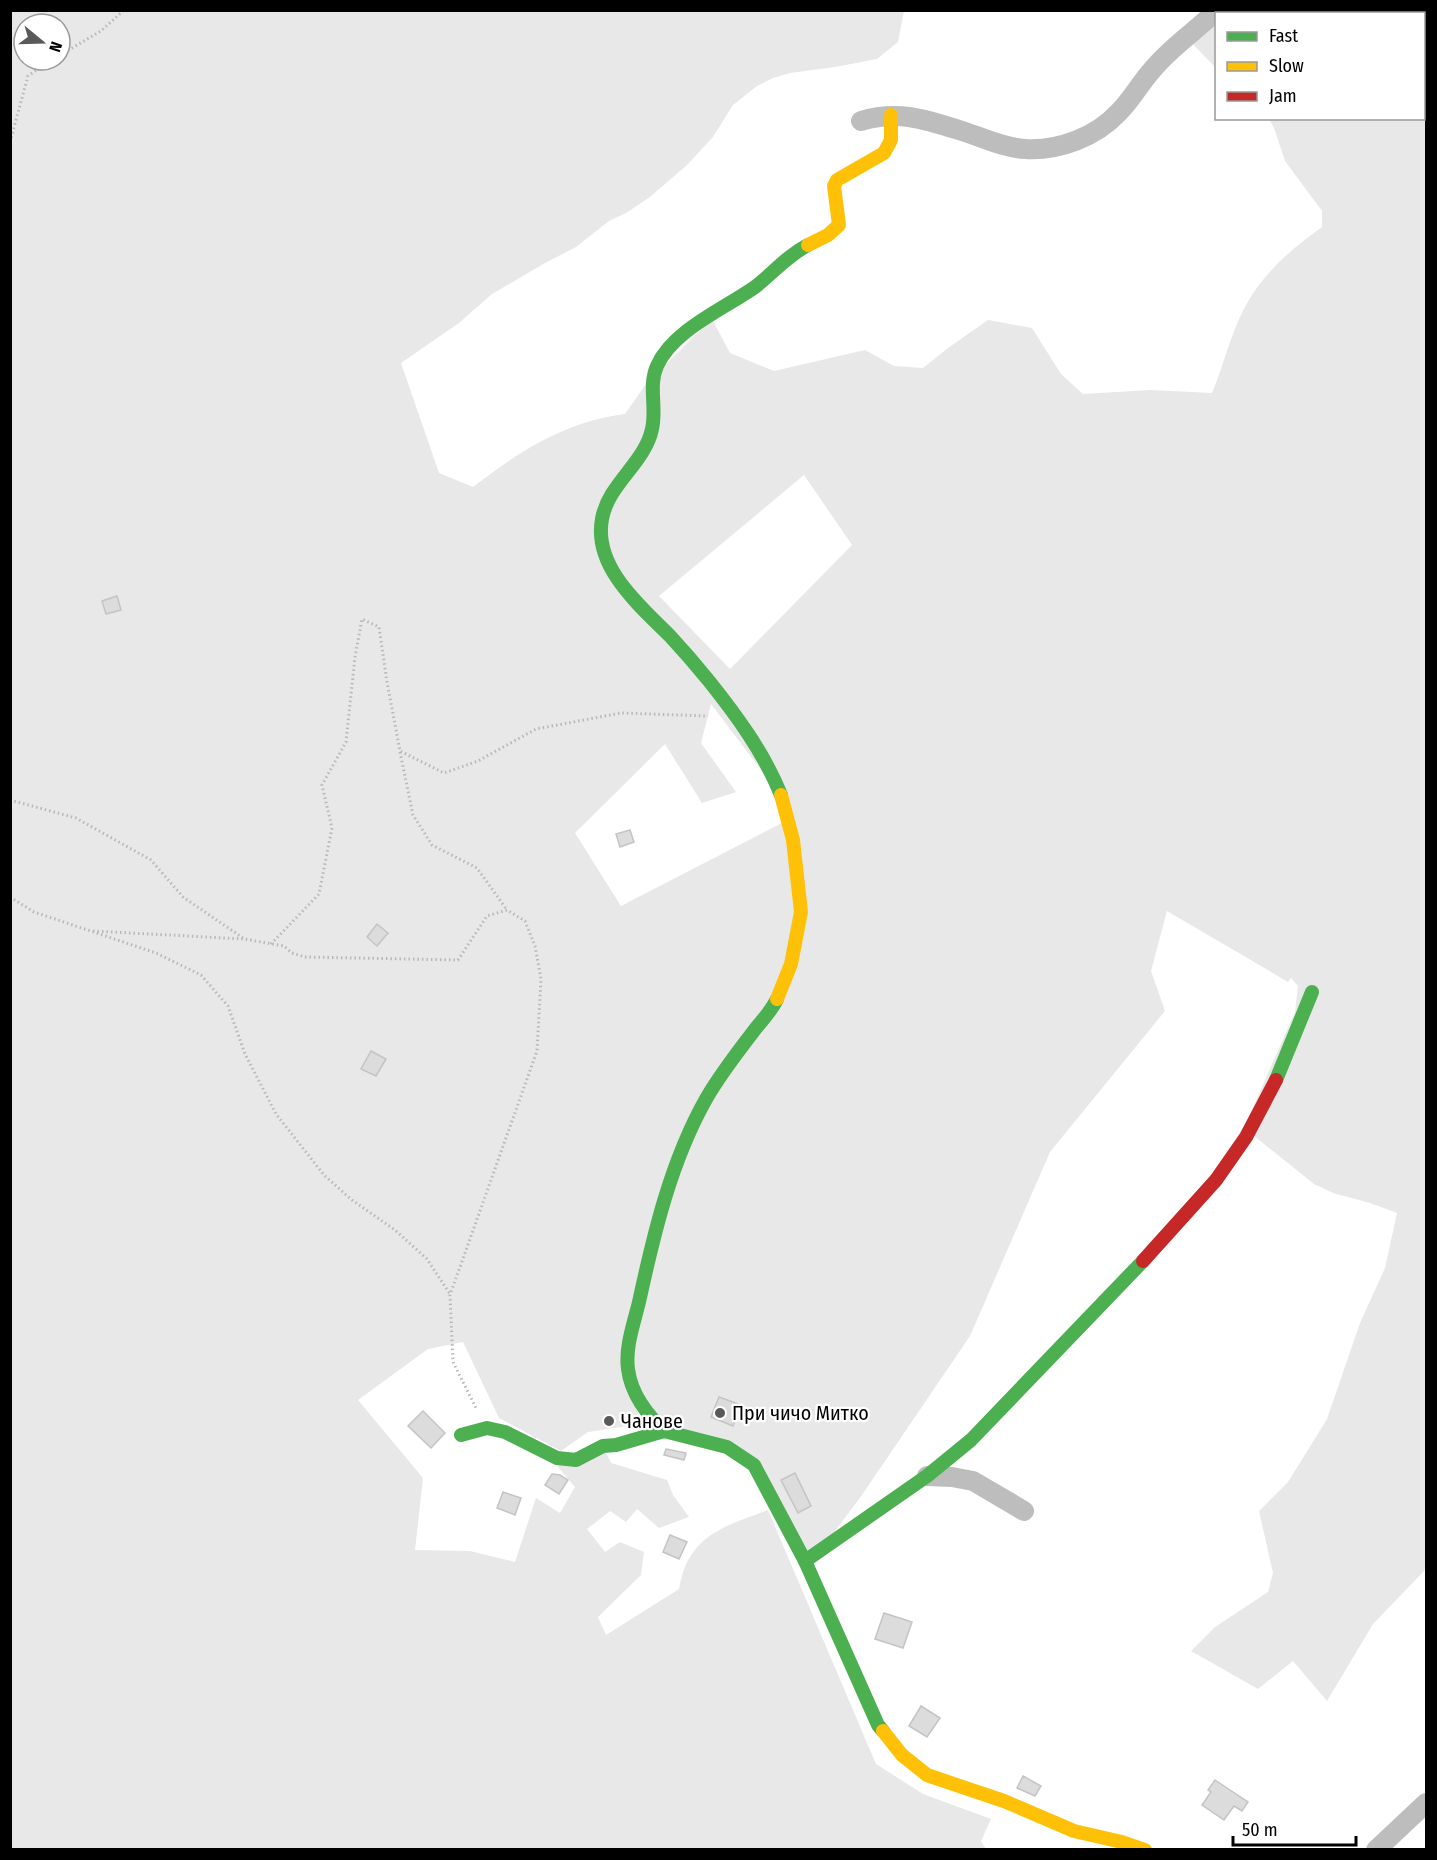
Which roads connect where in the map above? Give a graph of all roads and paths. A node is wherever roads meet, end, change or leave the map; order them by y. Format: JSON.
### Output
{"nodes":[{"id":1,"x":124,"y":10,"type":"edge"},
{"id":2,"x":1217,"y":10,"type":"edge"},
{"id":3,"x":72,"y":48,"type":"edge"},
{"id":4,"x":34,"y":72,"type":"edge"},
{"id":5,"x":891,"y":115,"type":"junction"},
{"id":6,"x":861,"y":121,"type":"dead end"},
{"id":7,"x":10,"y":142,"type":"edge"},
{"id":8,"x":737,"y":717,"type":"junction"},
{"id":9,"x":400,"y":751,"type":"junction"},
{"id":10,"x":10,"y":800,"type":"edge"},
{"id":11,"x":10,"y":897,"type":"edge"},
{"id":12,"x":507,"y":910,"type":"junction"},
{"id":13,"x":93,"y":931,"type":"junction"},
{"id":14,"x":244,"y":939,"type":"junction"},
{"id":15,"x":271,"y":944,"type":"junction"},
{"id":16,"x":1312,"y":992,"type":"dead end"},
{"id":17,"x":450,"y":1295,"type":"junction"},
{"id":18,"x":487,"y":1428,"type":"junction"},
{"id":19,"x":664,"y":1431,"type":"junction"},
{"id":20,"x":461,"y":1435,"type":"dead end"},
{"id":21,"x":927,"y":1476,"type":"junction"},
{"id":22,"x":1023,"y":1511,"type":"dead end"},
{"id":23,"x":806,"y":1561,"type":"junction"},
{"id":24,"x":1426,"y":1803,"type":"edge"},
{"id":25,"x":1145,"y":1850,"type":"edge"},
{"id":26,"x":1376,"y":1850,"type":"edge"}],
"edges":[{"from":1,"to":3,"type":"path"},
{"from":2,"to":5,"type":"street"},
{"from":4,"to":7,"type":"path"},
{"from":5,"to":6,"type":"street"},
{"from":5,"to":8,"type":"street"},
{"from":8,"to":9,"type":"path"},
{"from":8,"to":19,"type":"street"},
{"from":9,"to":12,"type":"path"},
{"from":9,"to":15,"type":"path"},
{"from":10,"to":14,"type":"path"},
{"from":11,"to":13,"type":"path"},
{"from":12,"to":15,"type":"path"},
{"from":12,"to":17,"type":"path"},
{"from":13,"to":14,"type":"path"},
{"from":13,"to":17,"type":"path"},
{"from":14,"to":15,"type":"path"},
{"from":16,"to":21,"type":"street"},
{"from":17,"to":18,"type":"path"},
{"from":18,"to":19,"type":"street"},
{"from":18,"to":20,"type":"street"},
{"from":19,"to":23,"type":"street"},
{"from":21,"to":22,"type":"street"},
{"from":21,"to":23,"type":"street"},
{"from":23,"to":25,"type":"street"},
{"from":24,"to":26,"type":"street"}]}
